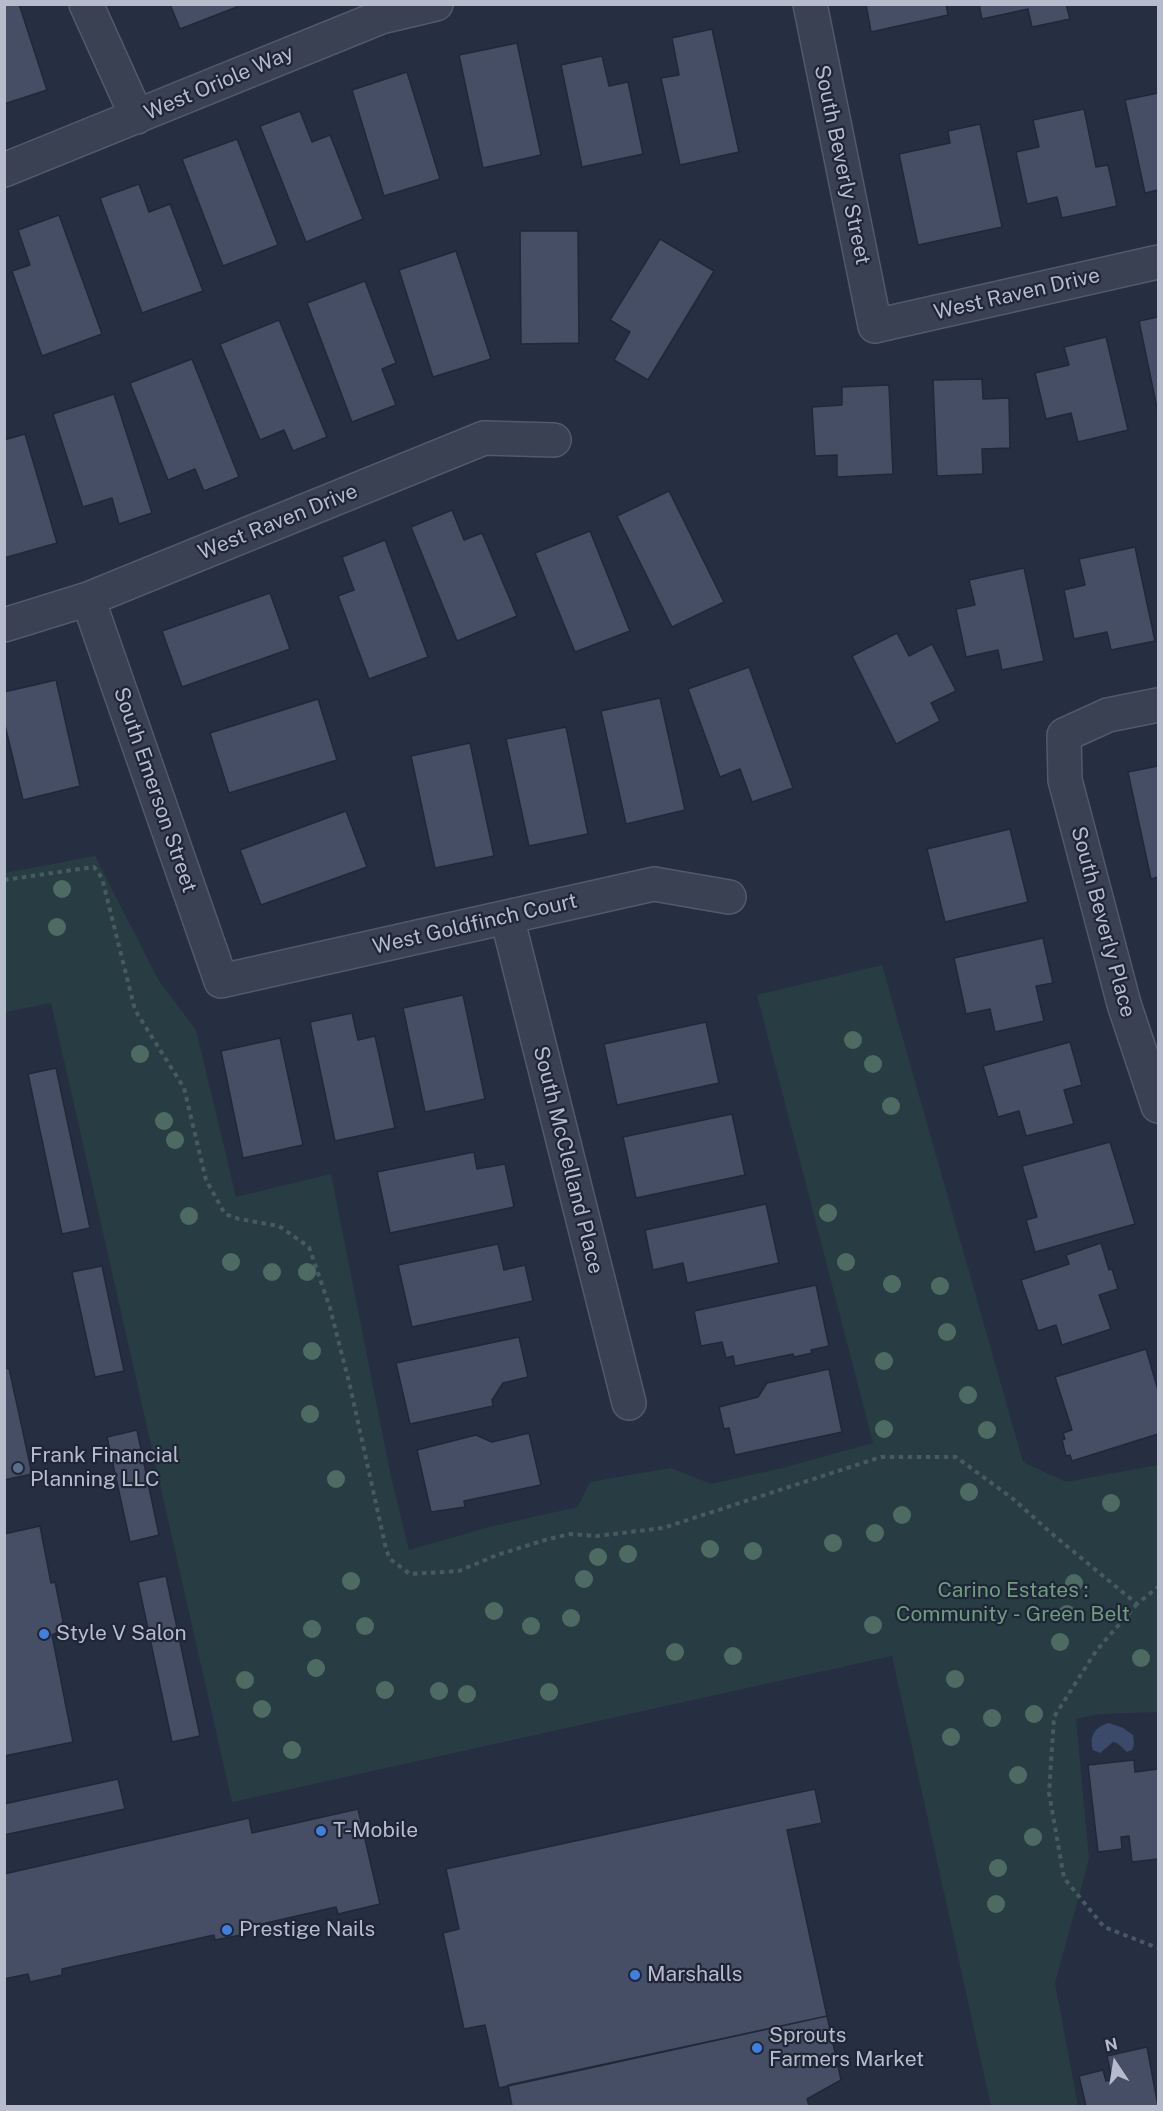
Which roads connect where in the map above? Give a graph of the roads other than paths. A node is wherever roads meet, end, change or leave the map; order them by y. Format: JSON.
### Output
{"nodes":[{"id":1,"x":86,"y":4,"type":"edge"},
{"id":2,"x":436,"y":4,"type":"edge"},
{"id":3,"x":810,"y":4,"type":"edge"},
{"id":4,"x":137,"y":117,"type":"junction"},
{"id":5,"x":4,"y":170,"type":"edge"},
{"id":6,"x":1158,"y":262,"type":"edge"},
{"id":7,"x":875,"y":326,"type":"joint"},
{"id":8,"x":554,"y":440,"type":"dead end"},
{"id":9,"x":88,"y":599,"type":"junction"},
{"id":10,"x":4,"y":625,"type":"edge"},
{"id":11,"x":1158,"y":705,"type":"edge"},
{"id":12,"x":729,"y":897,"type":"dead end"},
{"id":13,"x":507,"y":917,"type":"junction"},
{"id":14,"x":221,"y":981,"type":"joint"},
{"id":15,"x":1158,"y":1106,"type":"edge"},
{"id":16,"x":629,"y":1403,"type":"dead end"}],
"edges":[{"from":1,"to":4,"type":"street"},
{"from":2,"to":4,"type":"street","name":"West Oriole Way"},
{"from":3,"to":7,"type":"street","name":"South Beverly Street"},
{"from":4,"to":5,"type":"street","name":"West Oriole Way"},
{"from":6,"to":7,"type":"street","name":"West Raven Drive"},
{"from":8,"to":9,"type":"street","name":"West Raven Drive"},
{"from":9,"to":10,"type":"street","name":"West Raven Drive"},
{"from":9,"to":14,"type":"street","name":"South Emerson Street"},
{"from":11,"to":15,"type":"street","name":"South Beverly Place"},
{"from":12,"to":13,"type":"street","name":"West Goldfinch Court"},
{"from":13,"to":14,"type":"street","name":"West Goldfinch Court"},
{"from":13,"to":16,"type":"street","name":"South McClelland Place"}]}
